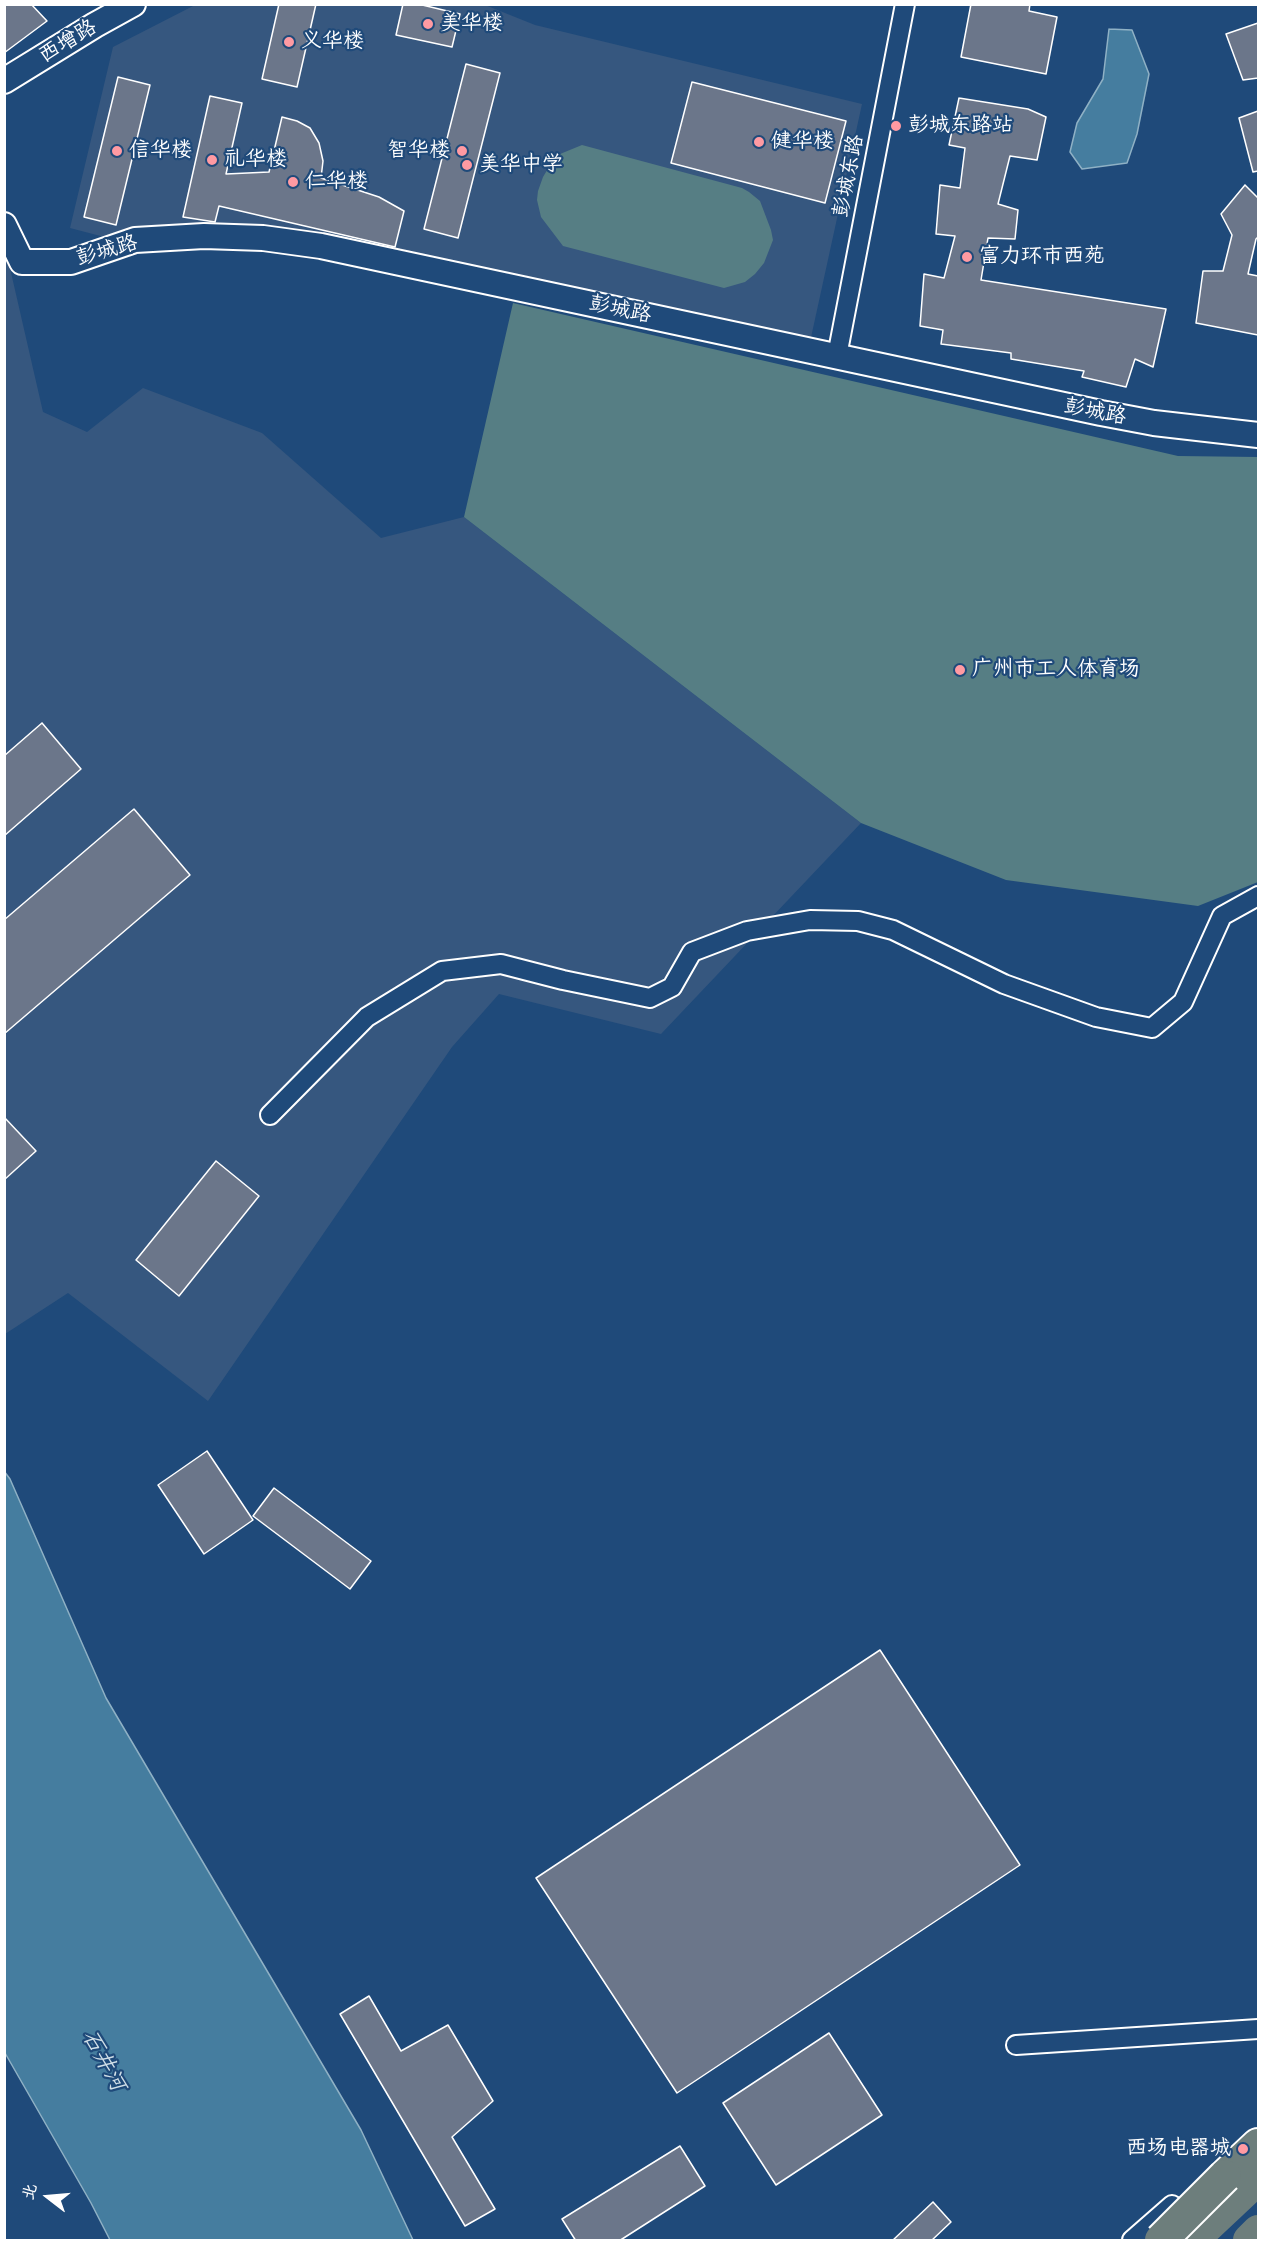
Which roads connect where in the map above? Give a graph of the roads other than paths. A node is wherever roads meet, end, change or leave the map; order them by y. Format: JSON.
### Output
{"nodes":[{"id":1,"x":133,"y":4,"type":"edge"},
{"id":2,"x":904,"y":4,"type":"edge"},
{"id":3,"x":4,"y":81,"type":"edge"},
{"id":4,"x":4,"y":225,"type":"edge"},
{"id":5,"x":837,"y":357,"type":"junction"},
{"id":6,"x":1258,"y":435,"type":"edge"},
{"id":7,"x":1258,"y":896,"type":"edge"},
{"id":8,"x":270,"y":1115,"type":"dead end"},
{"id":9,"x":1258,"y":2029,"type":"edge"},
{"id":10,"x":1016,"y":2044,"type":"dead end"},
{"id":11,"x":1258,"y":2145,"type":"edge"},
{"id":12,"x":1256,"y":2186,"type":"edge"},
{"id":13,"x":1258,"y":2231,"type":"edge"},
{"id":14,"x":1189,"y":2235,"type":"edge"},
{"id":15,"x":1132,"y":2241,"type":"edge"},
{"id":16,"x":1161,"y":2241,"type":"edge"},
{"id":17,"x":1228,"y":2241,"type":"edge"},
{"id":18,"x":1249,"y":2241,"type":"edge"}],
"edges":[{"from":1,"to":3,"type":"street","name":"西增路"},
{"from":2,"to":5,"type":"street","name":"彭城东路"},
{"from":4,"to":5,"type":"street","name":"彭城路"},
{"from":5,"to":6,"type":"street","name":"彭城路"},
{"from":7,"to":8,"type":"street"},
{"from":9,"to":10,"type":"street"},
{"from":11,"to":16,"type":"highway","bridge":true},
{"from":12,"to":14,"type":"highway"},
{"from":12,"to":17,"type":"main road"},
{"from":13,"to":18,"type":"highway"},
{"from":14,"to":15,"type":"street"}]}
